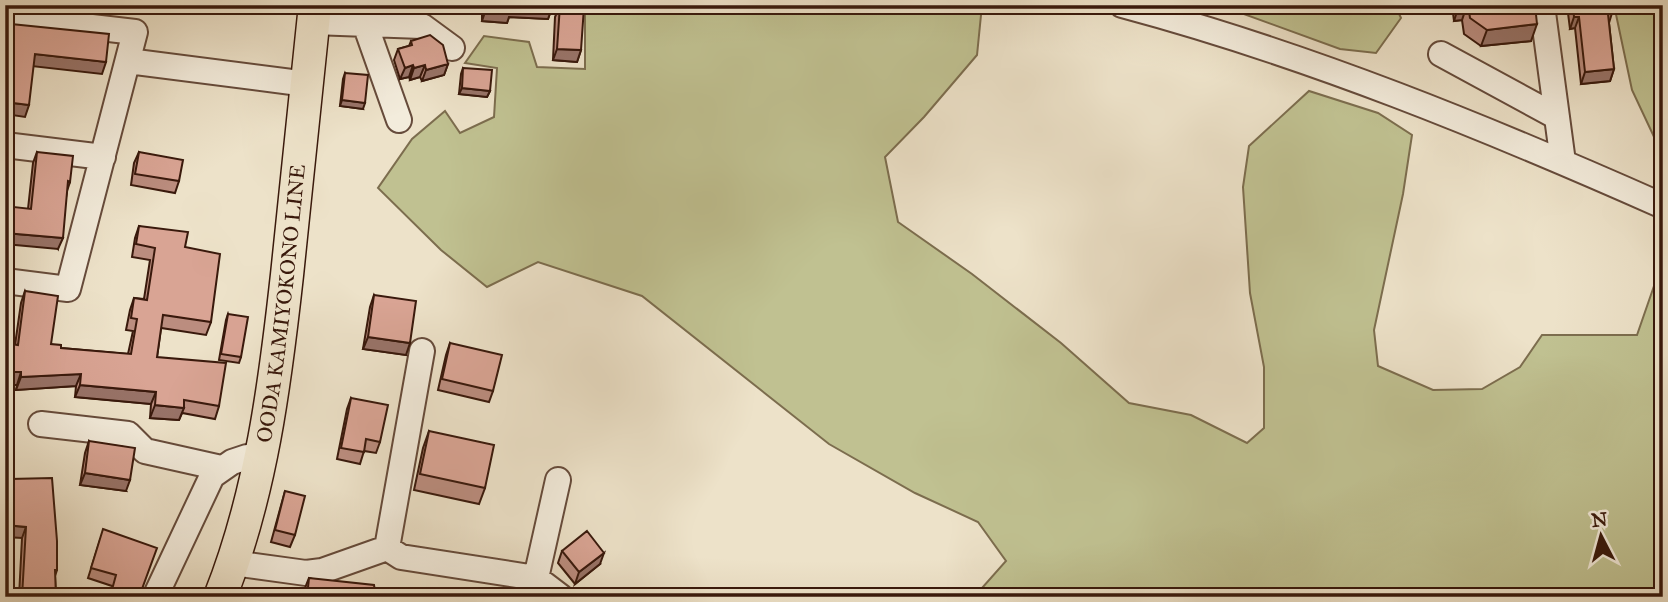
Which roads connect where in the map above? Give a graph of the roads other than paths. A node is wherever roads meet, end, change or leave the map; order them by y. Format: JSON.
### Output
{"nodes":[{"id":1,"x":1542,"y":5,"type":"edge"},
{"id":2,"x":1134,"y":7,"type":"edge"},
{"id":3,"x":314,"y":13,"type":"edge"},
{"id":4,"x":5,"y":16,"type":"edge"},
{"id":5,"x":365,"y":24,"type":"junction"},
{"id":6,"x":452,"y":48,"type":"dead end"},
{"id":7,"x":1441,"y":54,"type":"dead end"},
{"id":8,"x":128,"y":61,"type":"junction"},
{"id":9,"x":307,"y":84,"type":"junction"},
{"id":10,"x":1557,"y":117,"type":"junction"},
{"id":11,"x":399,"y":120,"type":"dead end"},
{"id":12,"x":5,"y":145,"type":"edge"},
{"id":13,"x":103,"y":157,"type":"junction"},
{"id":14,"x":1563,"y":162,"type":"junction"},
{"id":15,"x":1663,"y":206,"type":"edge"},
{"id":16,"x":5,"y":281,"type":"edge"},
{"id":17,"x":422,"y":351,"type":"dead end"},
{"id":18,"x":41,"y":424,"type":"dead end"},
{"id":19,"x":261,"y":457,"type":"junction"},
{"id":20,"x":221,"y":468,"type":"junction"},
{"id":21,"x":558,"y":480,"type":"dead end"},
{"id":22,"x":387,"y":548,"type":"junction"},
{"id":23,"x":233,"y":564,"type":"junction"},
{"id":24,"x":536,"y":579,"type":"junction"},
{"id":25,"x":155,"y":597,"type":"edge"},
{"id":26,"x":220,"y":597,"type":"edge"},
{"id":27,"x":561,"y":597,"type":"edge"}],
"edges":[{"from":1,"to":10,"type":"street"},
{"from":2,"to":14,"type":"street"},
{"from":3,"to":5,"type":"street"},
{"from":3,"to":9,"type":"main road","name":"OODA KAMIYOKONO LINE"},
{"from":4,"to":8,"type":"street"},
{"from":5,"to":6,"type":"street"},
{"from":5,"to":11,"type":"street"},
{"from":7,"to":10,"type":"street"},
{"from":8,"to":9,"type":"street"},
{"from":8,"to":13,"type":"street"},
{"from":9,"to":19,"type":"main road","name":"OODA KAMIYOKONO LINE"},
{"from":10,"to":14,"type":"street"},
{"from":12,"to":13,"type":"street"},
{"from":13,"to":16,"type":"street"},
{"from":14,"to":15,"type":"street"},
{"from":17,"to":22,"type":"street"},
{"from":18,"to":20,"type":"street"},
{"from":19,"to":20,"type":"street"},
{"from":19,"to":23,"type":"main road","name":"OODA KAMIYOKONO LINE"},
{"from":20,"to":25,"type":"street"},
{"from":21,"to":24,"type":"street"},
{"from":22,"to":23,"type":"street"},
{"from":22,"to":24,"type":"street"},
{"from":23,"to":26,"type":"main road","name":"OODA KAMIYOKONO LINE"},
{"from":24,"to":27,"type":"street"}]}
